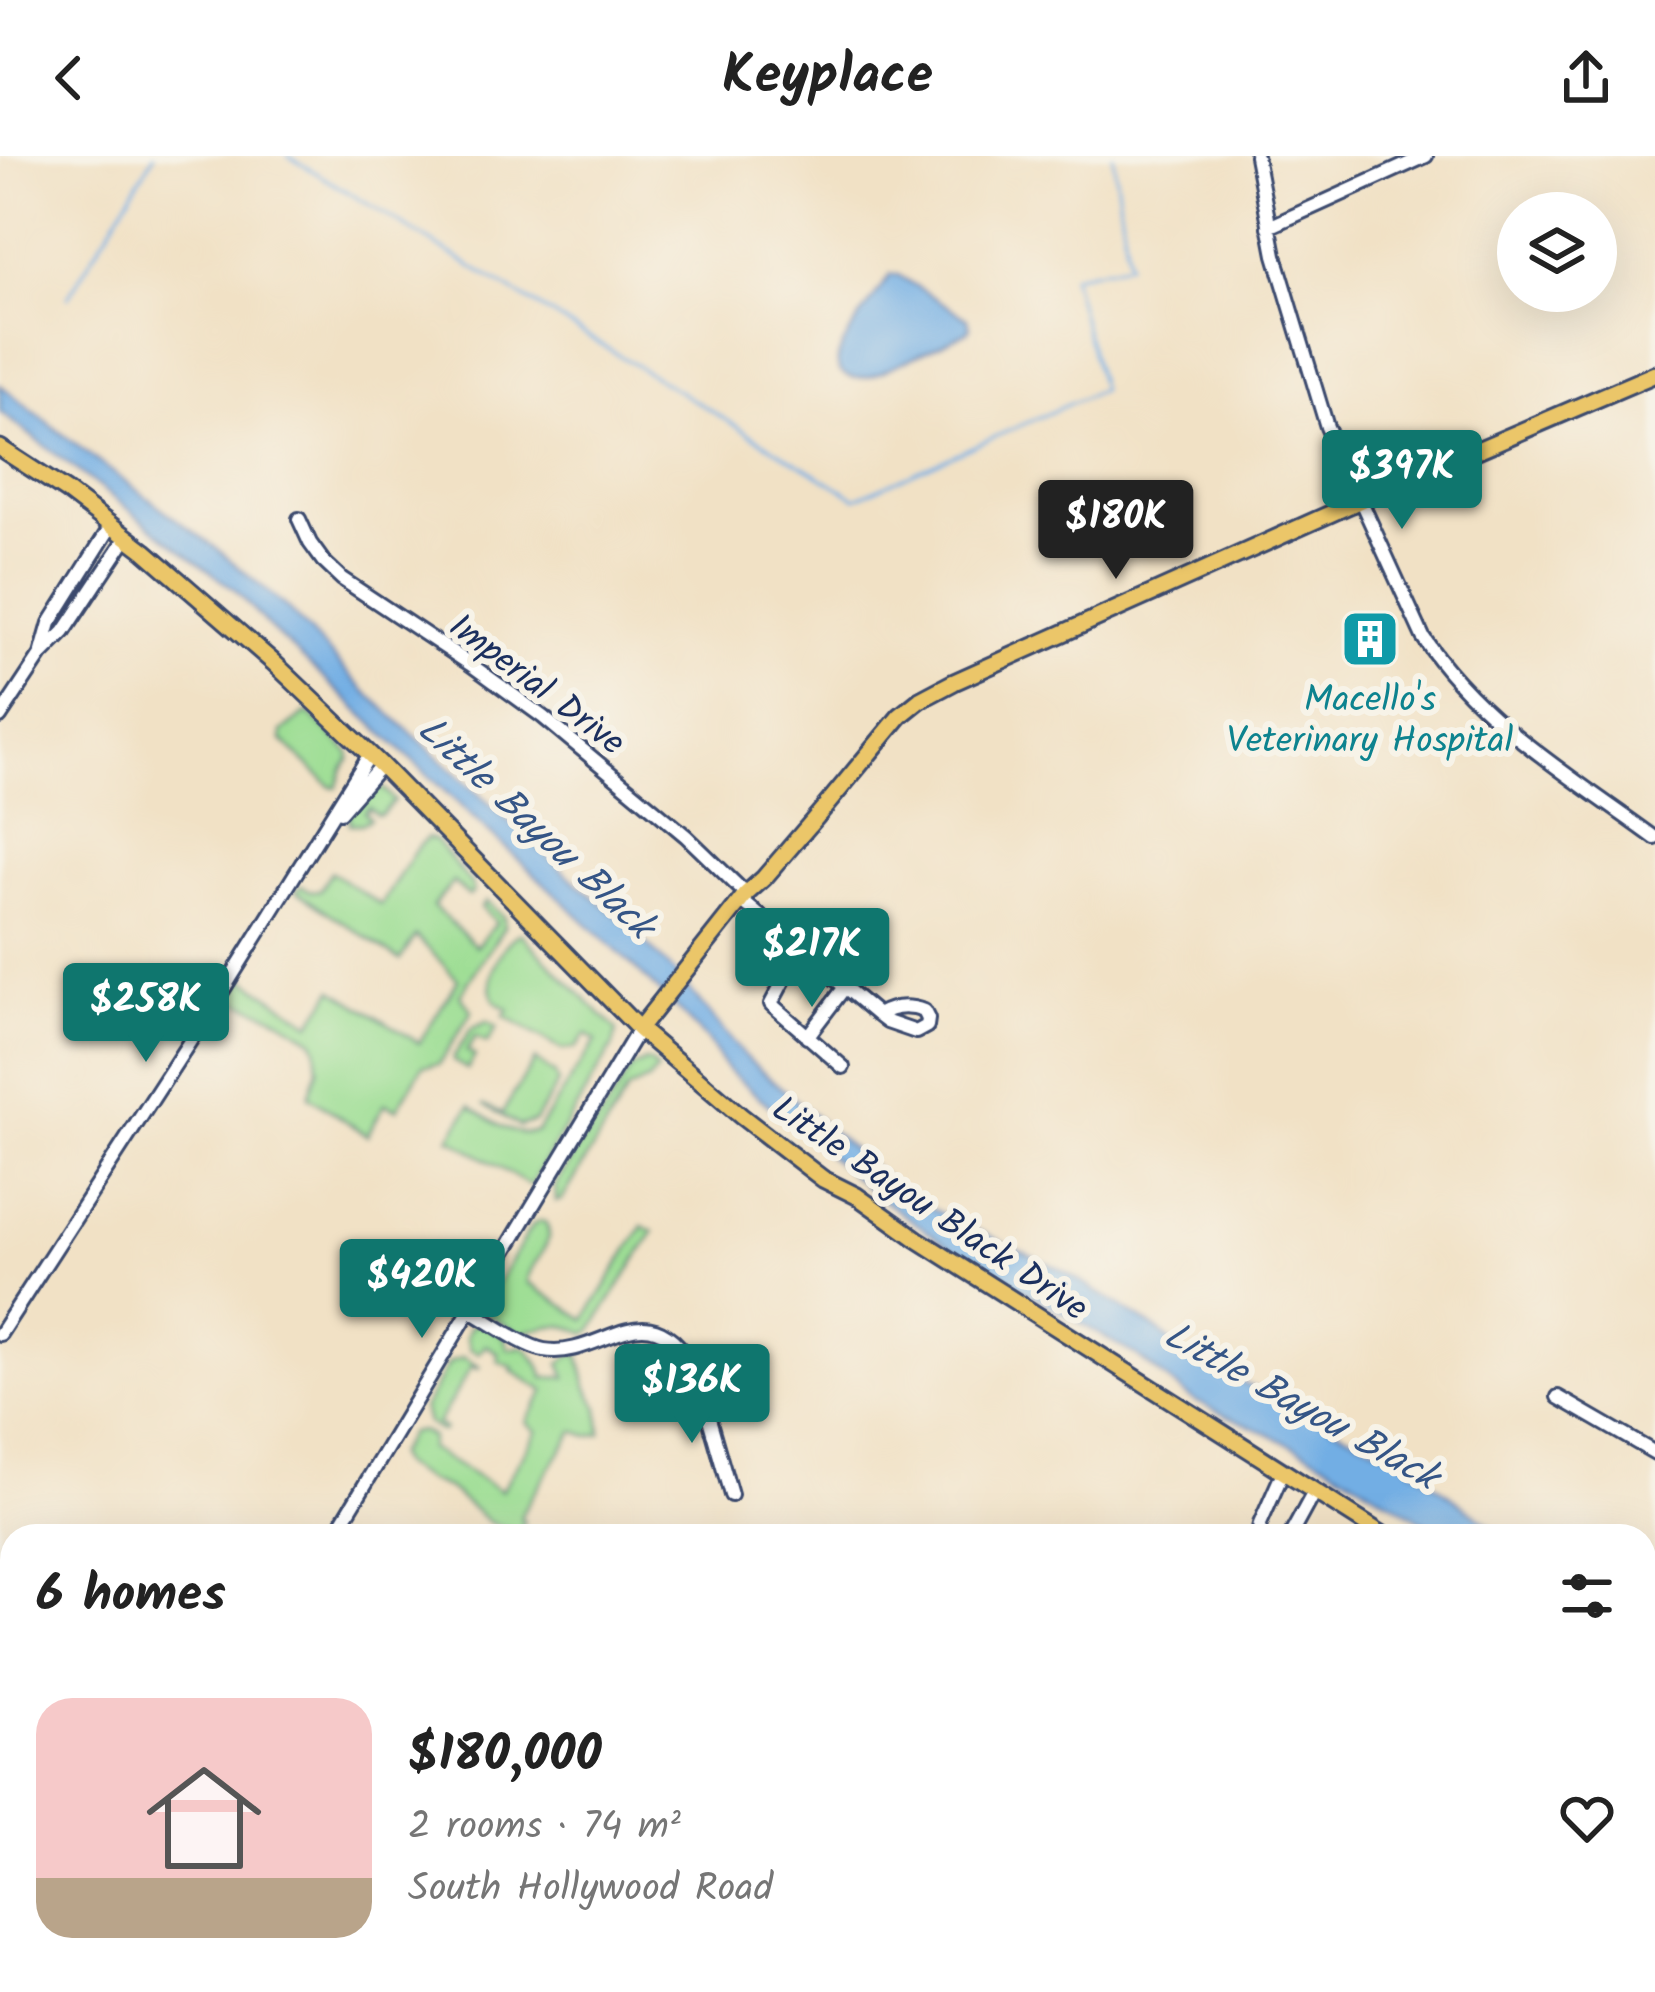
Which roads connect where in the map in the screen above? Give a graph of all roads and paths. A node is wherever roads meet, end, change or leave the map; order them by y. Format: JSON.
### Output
{"nodes":[{"id":1,"x":1256,"y":156,"type":"edge"},
{"id":2,"x":1426,"y":156,"type":"edge"},
{"id":3,"x":1269,"y":227,"type":"junction"},
{"id":4,"x":1655,"y":374,"type":"edge"},
{"id":5,"x":0,"y":448,"type":"edge"},
{"id":6,"x":1361,"y":500,"type":"junction"},
{"id":7,"x":299,"y":519,"type":"dead end"},
{"id":8,"x":111,"y":526,"type":"junction"},
{"id":9,"x":127,"y":537,"type":"junction"},
{"id":10,"x":41,"y":655,"type":"junction"},
{"id":11,"x":0,"y":717,"type":"edge"},
{"id":12,"x":375,"y":759,"type":"junction"},
{"id":13,"x":1655,"y":838,"type":"edge"},
{"id":14,"x":744,"y":897,"type":"junction"},
{"id":15,"x":800,"y":950,"type":"junction"},
{"id":16,"x":845,"y":987,"type":"junction"},
{"id":17,"x":878,"y":1015,"type":"dead end"},
{"id":18,"x":639,"y":1029,"type":"junction"},
{"id":19,"x":807,"y":1037,"type":"junction"},
{"id":20,"x":842,"y":1067,"type":"dead end"},
{"id":21,"x":469,"y":1310,"type":"junction"},
{"id":22,"x":0,"y":1334,"type":"edge"},
{"id":23,"x":1558,"y":1397,"type":"dead end"},
{"id":24,"x":1655,"y":1453,"type":"edge"},
{"id":25,"x":1283,"y":1472,"type":"junction"},
{"id":26,"x":1314,"y":1492,"type":"junction"},
{"id":27,"x":730,"y":1495,"type":"dead end"},
{"id":28,"x":341,"y":1524,"type":"edge"},
{"id":29,"x":1260,"y":1524,"type":"edge"},
{"id":30,"x":1297,"y":1524,"type":"edge"},
{"id":31,"x":1366,"y":1524,"type":"edge"}],
"edges":[{"from":1,"to":3,"type":"street"},
{"from":2,"to":3,"type":"street"},
{"from":3,"to":6,"type":"street"},
{"from":4,"to":6,"type":"main road"},
{"from":5,"to":8,"type":"main road","name":"Little Bayou Black Drive"},
{"from":6,"to":13,"type":"street"},
{"from":6,"to":14,"type":"main road"},
{"from":7,"to":14,"type":"street","name":"Imperial Drive"},
{"from":8,"to":9,"type":"main road","name":"Little Bayou Black Drive"},
{"from":8,"to":10,"type":"street"},
{"from":9,"to":10,"type":"street"},
{"from":9,"to":12,"type":"main road","name":"Little Bayou Black Drive"},
{"from":10,"to":11,"type":"street"},
{"from":12,"to":18,"type":"main road","name":"Little Bayou Black Drive"},
{"from":12,"to":22,"type":"street"},
{"from":14,"to":15,"type":"street","name":"Imperial Drive"},
{"from":14,"to":18,"type":"main road"},
{"from":15,"to":16,"type":"street","name":"Imperial Drive"},
{"from":15,"to":19,"type":"street"},
{"from":16,"to":17,"type":"street","name":"Imperial Drive"},
{"from":16,"to":19,"type":"street"},
{"from":18,"to":21,"type":"street"},
{"from":18,"to":25,"type":"main road","name":"Little Bayou Black Drive"},
{"from":19,"to":20,"type":"street"},
{"from":21,"to":27,"type":"street"},
{"from":21,"to":28,"type":"street"},
{"from":23,"to":24,"type":"street"},
{"from":25,"to":26,"type":"main road","name":"Little Bayou Black Drive"},
{"from":25,"to":29,"type":"street"},
{"from":26,"to":30,"type":"street"},
{"from":26,"to":31,"type":"main road","name":"Little Bayou Black Drive"}]}
